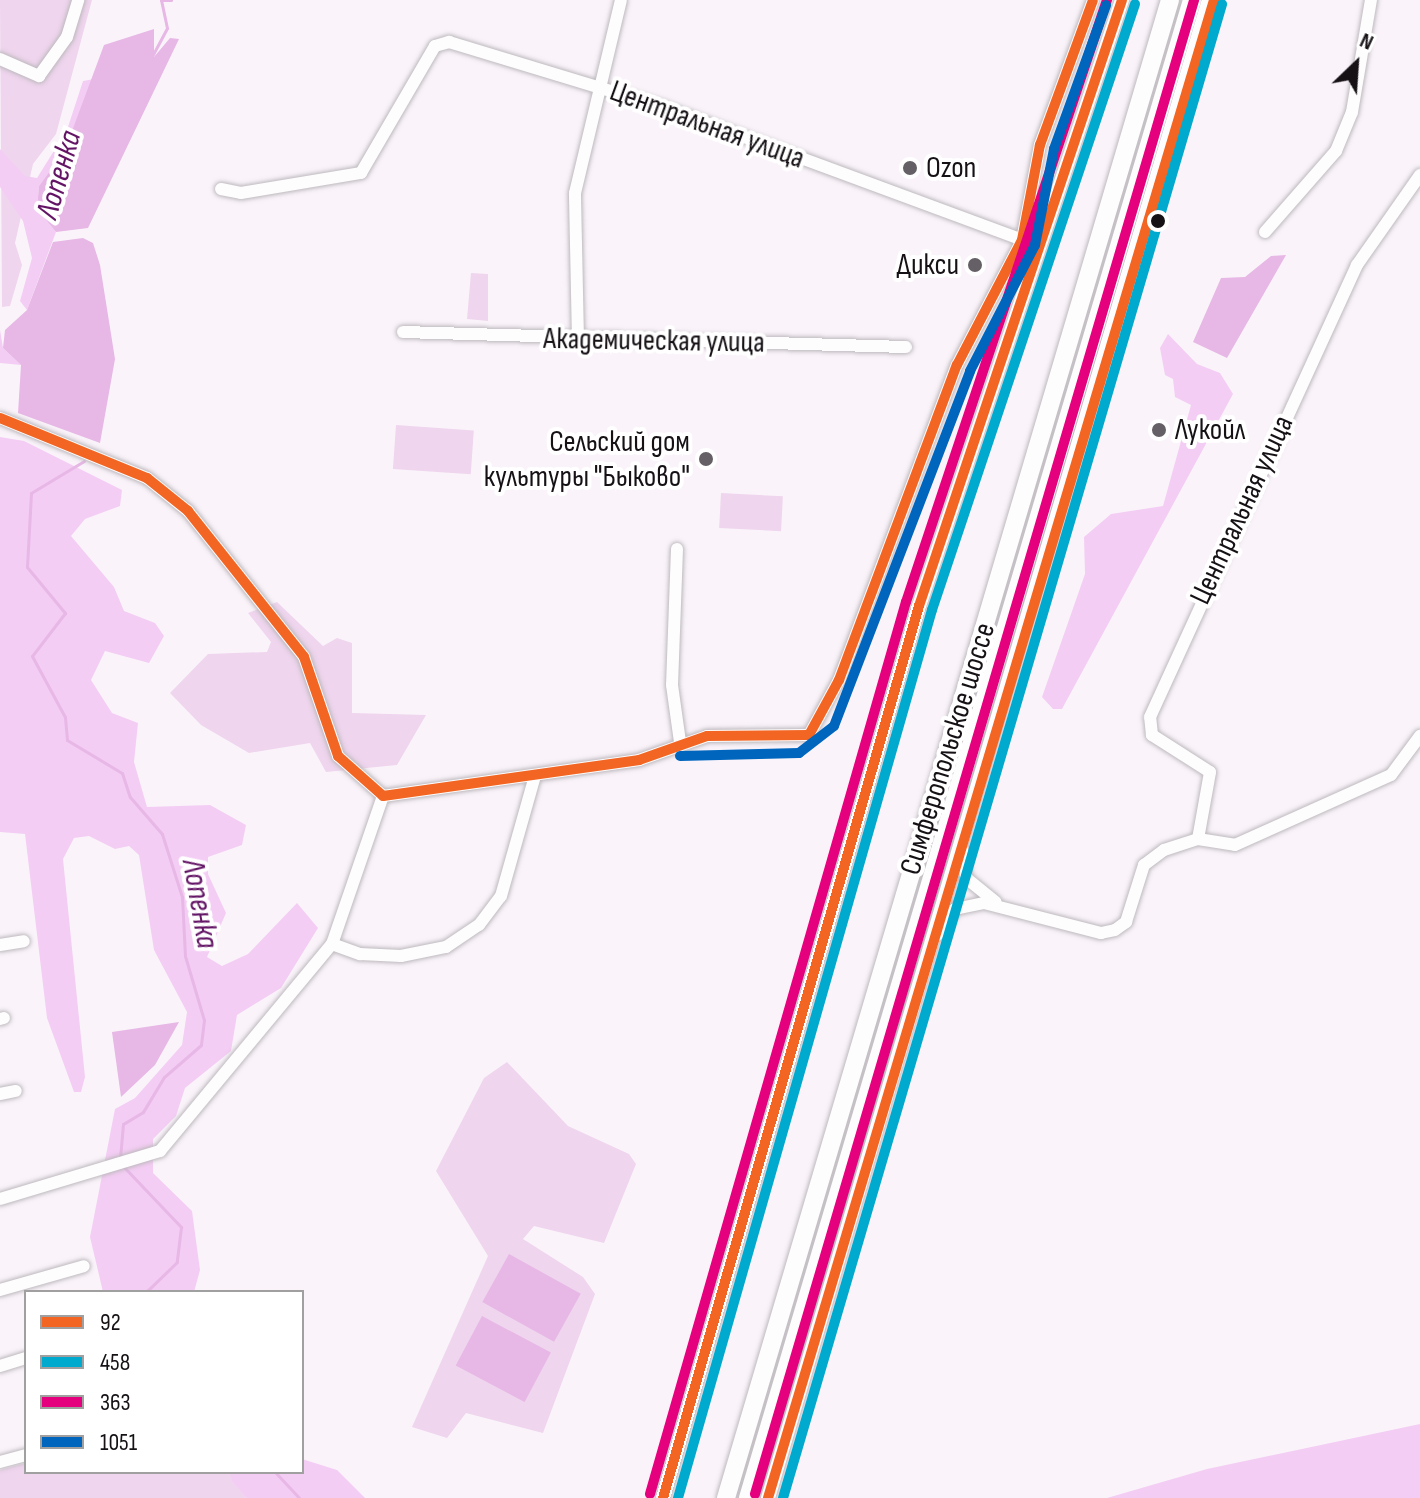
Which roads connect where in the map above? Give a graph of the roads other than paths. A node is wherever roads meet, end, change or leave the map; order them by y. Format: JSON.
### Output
{"nodes":[{"id":1,"x":78,"y":0,"type":"edge"},
{"id":2,"x":621,"y":0,"type":"edge"},
{"id":3,"x":1093,"y":0,"type":"edge"},
{"id":4,"x":1122,"y":0,"type":"edge"},
{"id":5,"x":1170,"y":0,"type":"edge"},
{"id":6,"x":1192,"y":0,"type":"edge"},
{"id":7,"x":1211,"y":0,"type":"edge"},
{"id":8,"x":1371,"y":0,"type":"edge"},
{"id":9,"x":0,"y":59,"type":"edge"},
{"id":10,"x":603,"y":87,"type":"junction"},
{"id":11,"x":1420,"y":175,"type":"edge"},
{"id":12,"x":221,"y":189,"type":"dead end"},
{"id":13,"x":1265,"y":232,"type":"dead end"},
{"id":14,"x":1022,"y":240,"type":"junction"},
{"id":15,"x":403,"y":332,"type":"dead end"},
{"id":16,"x":578,"y":340,"type":"junction"},
{"id":17,"x":906,"y":347,"type":"dead end"},
{"id":18,"x":0,"y":418,"type":"edge"},
{"id":19,"x":677,"y":549,"type":"dead end"},
{"id":20,"x":1420,"y":736,"type":"edge"},
{"id":21,"x":680,"y":742,"type":"junction"},
{"id":22,"x":535,"y":776,"type":"junction"},
{"id":23,"x":383,"y":796,"type":"junction"},
{"id":24,"x":1198,"y":839,"type":"junction"},
{"id":25,"x":961,"y":842,"type":"junction"},
{"id":26,"x":1003,"y":905,"type":"junction"},
{"id":27,"x":24,"y":941,"type":"dead end"},
{"id":28,"x":933,"y":942,"type":"junction"},
{"id":29,"x":332,"y":944,"type":"junction"},
{"id":30,"x":0,"y":945,"type":"edge"},
{"id":31,"x":16,"y":1091,"type":"dead end"},
{"id":32,"x":0,"y":1094,"type":"edge"},
{"id":33,"x":0,"y":1199,"type":"edge"},
{"id":34,"x":84,"y":1266,"type":"dead end"},
{"id":35,"x":0,"y":1290,"type":"edge"},
{"id":36,"x":24,"y":1359,"type":"edge"},
{"id":37,"x":0,"y":1366,"type":"edge"},
{"id":38,"x":24,"y":1456,"type":"edge"},
{"id":39,"x":0,"y":1462,"type":"edge"},
{"id":40,"x":663,"y":1498,"type":"edge"},
{"id":41,"x":726,"y":1498,"type":"edge"},
{"id":42,"x":748,"y":1498,"type":"edge"},
{"id":43,"x":768,"y":1498,"type":"edge"}],
"edges":[{"from":1,"to":9,"type":"street"},
{"from":2,"to":10,"type":"street"},
{"from":3,"to":14,"type":"street"},
{"from":4,"to":40,"type":"main road"},
{"from":5,"to":41,"type":"highway","name":"Симферопольское шоссе"},
{"from":6,"to":42,"type":"highway","name":"Симферопольское шоссе"},
{"from":7,"to":25,"type":"main road"},
{"from":8,"to":13,"type":"street"},
{"from":10,"to":12,"type":"street","name":"Центральная улица"},
{"from":10,"to":14,"type":"street","name":"Центральная улица"},
{"from":10,"to":16,"type":"street"},
{"from":11,"to":24,"type":"street","name":"Центральная улица"},
{"from":14,"to":21,"type":"street"},
{"from":15,"to":16,"type":"street","name":"Академическая улица"},
{"from":16,"to":17,"type":"street","name":"Академическая улица"},
{"from":18,"to":23,"type":"street"},
{"from":19,"to":21,"type":"street"},
{"from":20,"to":24,"type":"street"},
{"from":21,"to":22,"type":"street"},
{"from":22,"to":23,"type":"street"},
{"from":22,"to":29,"type":"street"},
{"from":23,"to":29,"type":"street"},
{"from":24,"to":26,"type":"street"},
{"from":25,"to":26,"type":"street"},
{"from":25,"to":28,"type":"main road"},
{"from":26,"to":28,"type":"street"},
{"from":27,"to":30,"type":"street"},
{"from":28,"to":43,"type":"main road"},
{"from":29,"to":33,"type":"street"},
{"from":31,"to":32,"type":"street"},
{"from":34,"to":35,"type":"street"},
{"from":36,"to":37,"type":"street"},
{"from":38,"to":39,"type":"street"}]}
